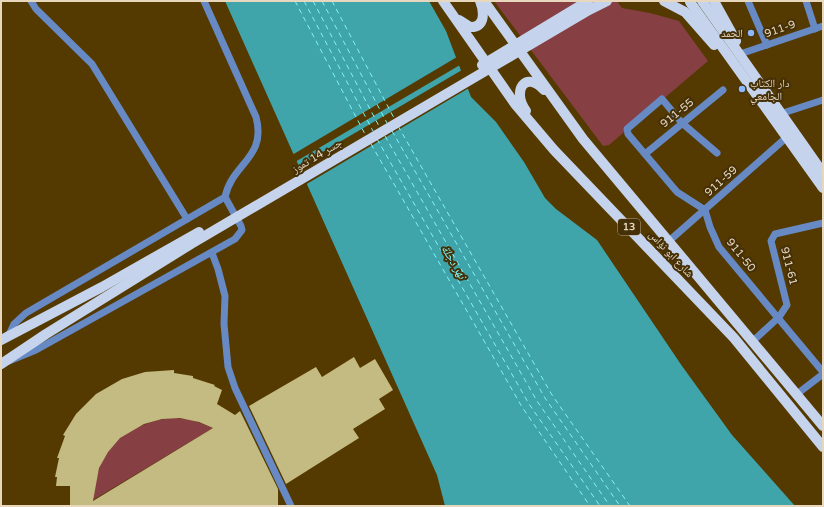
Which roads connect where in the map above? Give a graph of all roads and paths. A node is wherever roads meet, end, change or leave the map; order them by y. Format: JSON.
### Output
{"nodes":[{"id":1,"x":32,"y":1,"type":"edge"},
{"id":2,"x":204,"y":1,"type":"edge"},
{"id":3,"x":443,"y":1,"type":"edge"},
{"id":4,"x":480,"y":1,"type":"edge"},
{"id":5,"x":484,"y":1,"type":"edge"},
{"id":6,"x":588,"y":1,"type":"edge"},
{"id":7,"x":608,"y":1,"type":"edge"},
{"id":8,"x":664,"y":1,"type":"edge"},
{"id":9,"x":702,"y":1,"type":"edge"},
{"id":10,"x":714,"y":1,"type":"edge"},
{"id":11,"x":748,"y":1,"type":"edge"},
{"id":12,"x":806,"y":1,"type":"edge"},
{"id":13,"x":690,"y":2,"type":"edge"},
{"id":14,"x":823,"y":26,"type":"edge"},
{"id":15,"x":815,"y":29,"type":"junction"},
{"id":16,"x":767,"y":45,"type":"junction"},
{"id":17,"x":743,"y":53,"type":"junction"},
{"id":18,"x":723,"y":90,"type":"dead end"},
{"id":19,"x":758,"y":90,"type":"junction"},
{"id":20,"x":823,"y":100,"type":"edge"},
{"id":21,"x":563,"y":113,"type":"junction"},
{"id":22,"x":780,"y":114,"type":"junction"},
{"id":23,"x":682,"y":123,"type":"junction"},
{"id":24,"x":787,"y":137,"type":"junction"},
{"id":25,"x":554,"y":150,"type":"junction"},
{"id":26,"x":717,"y":153,"type":"dead end"},
{"id":27,"x":645,"y":154,"type":"junction"},
{"id":28,"x":823,"y":173,"type":"edge"},
{"id":29,"x":823,"y":188,"type":"edge"},
{"id":30,"x":225,"y":197,"type":"junction"},
{"id":31,"x":705,"y":210,"type":"junction"},
{"id":32,"x":187,"y":219,"type":"junction"},
{"id":33,"x":823,"y":223,"type":"edge"},
{"id":34,"x":669,"y":241,"type":"junction"},
{"id":35,"x":212,"y":253,"type":"junction"},
{"id":36,"x":779,"y":317,"type":"junction"},
{"id":37,"x":5,"y":337,"type":"edge"},
{"id":38,"x":752,"y":341,"type":"junction"},
{"id":39,"x":3,"y":362,"type":"edge"},
{"id":40,"x":823,"y":373,"type":"edge"},
{"id":41,"x":797,"y":394,"type":"junction"},
{"id":42,"x":823,"y":426,"type":"edge"},
{"id":43,"x":823,"y":447,"type":"edge"},
{"id":44,"x":291,"y":506,"type":"edge"}],
"edges":[{"from":1,"to":32,"type":"street"},
{"from":2,"to":30,"type":"street"},
{"from":3,"to":4,"type":"main road"},
{"from":3,"to":25,"type":"main road","name":"شارع ابو نؤاس","number":"13"},
{"from":5,"to":21,"type":"main road","name":"شارع ابو نؤاس","number":"13"},
{"from":6,"to":37,"type":"main road","name":"جسر 14 تموز"},
{"from":7,"to":39,"type":"main road","name":"جسر 14 تموز"},
{"from":8,"to":19,"type":"main road"},
{"from":9,"to":19,"type":"main road"},
{"from":10,"to":17,"type":"main road"},
{"from":11,"to":16,"type":"street"},
{"from":12,"to":15,"type":"street"},
{"from":13,"to":19,"type":"main road"},
{"from":14,"to":15,"type":"street","name":"911-9"},
{"from":15,"to":16,"type":"street","name":"911-9"},
{"from":16,"to":17,"type":"street","name":"911-9"},
{"from":17,"to":19,"type":"main road"},
{"from":18,"to":23,"type":"street","name":"911-55"},
{"from":19,"to":22,"type":"main road"},
{"from":19,"to":24,"type":"main road"},
{"from":20,"to":22,"type":"street"},
{"from":21,"to":25,"type":"main road"},
{"from":21,"to":34,"type":"main road","name":"شارع ابو نؤاس","number":"13"},
{"from":22,"to":28,"type":"main road"},
{"from":23,"to":26,"type":"street"},
{"from":23,"to":27,"type":"street","name":"911-55"},
{"from":23,"to":27,"type":"street"},
{"from":24,"to":29,"type":"main road"},
{"from":24,"to":31,"type":"street","name":"911-59"},
{"from":25,"to":43,"type":"main road","name":"شارع ابو نؤاس","number":"13"},
{"from":27,"to":31,"type":"street"},
{"from":30,"to":32,"type":"street"},
{"from":30,"to":35,"type":"street"},
{"from":31,"to":34,"type":"street","name":"911-59"},
{"from":31,"to":36,"type":"street","name":"911-50"},
{"from":32,"to":37,"type":"street"},
{"from":33,"to":36,"type":"street","name":"911-61"},
{"from":34,"to":38,"type":"main road","name":"شارع ابو نؤاس","number":"13"},
{"from":35,"to":39,"type":"street"},
{"from":35,"to":44,"type":"street"},
{"from":36,"to":38,"type":"street","name":"911-61"},
{"from":36,"to":40,"type":"street","name":"911-50"},
{"from":38,"to":41,"type":"main road","name":"شارع ابو نؤاس","number":"13"},
{"from":40,"to":41,"type":"street"},
{"from":41,"to":42,"type":"main road","name":"شارع ابو نؤاس","number":"13"}]}
